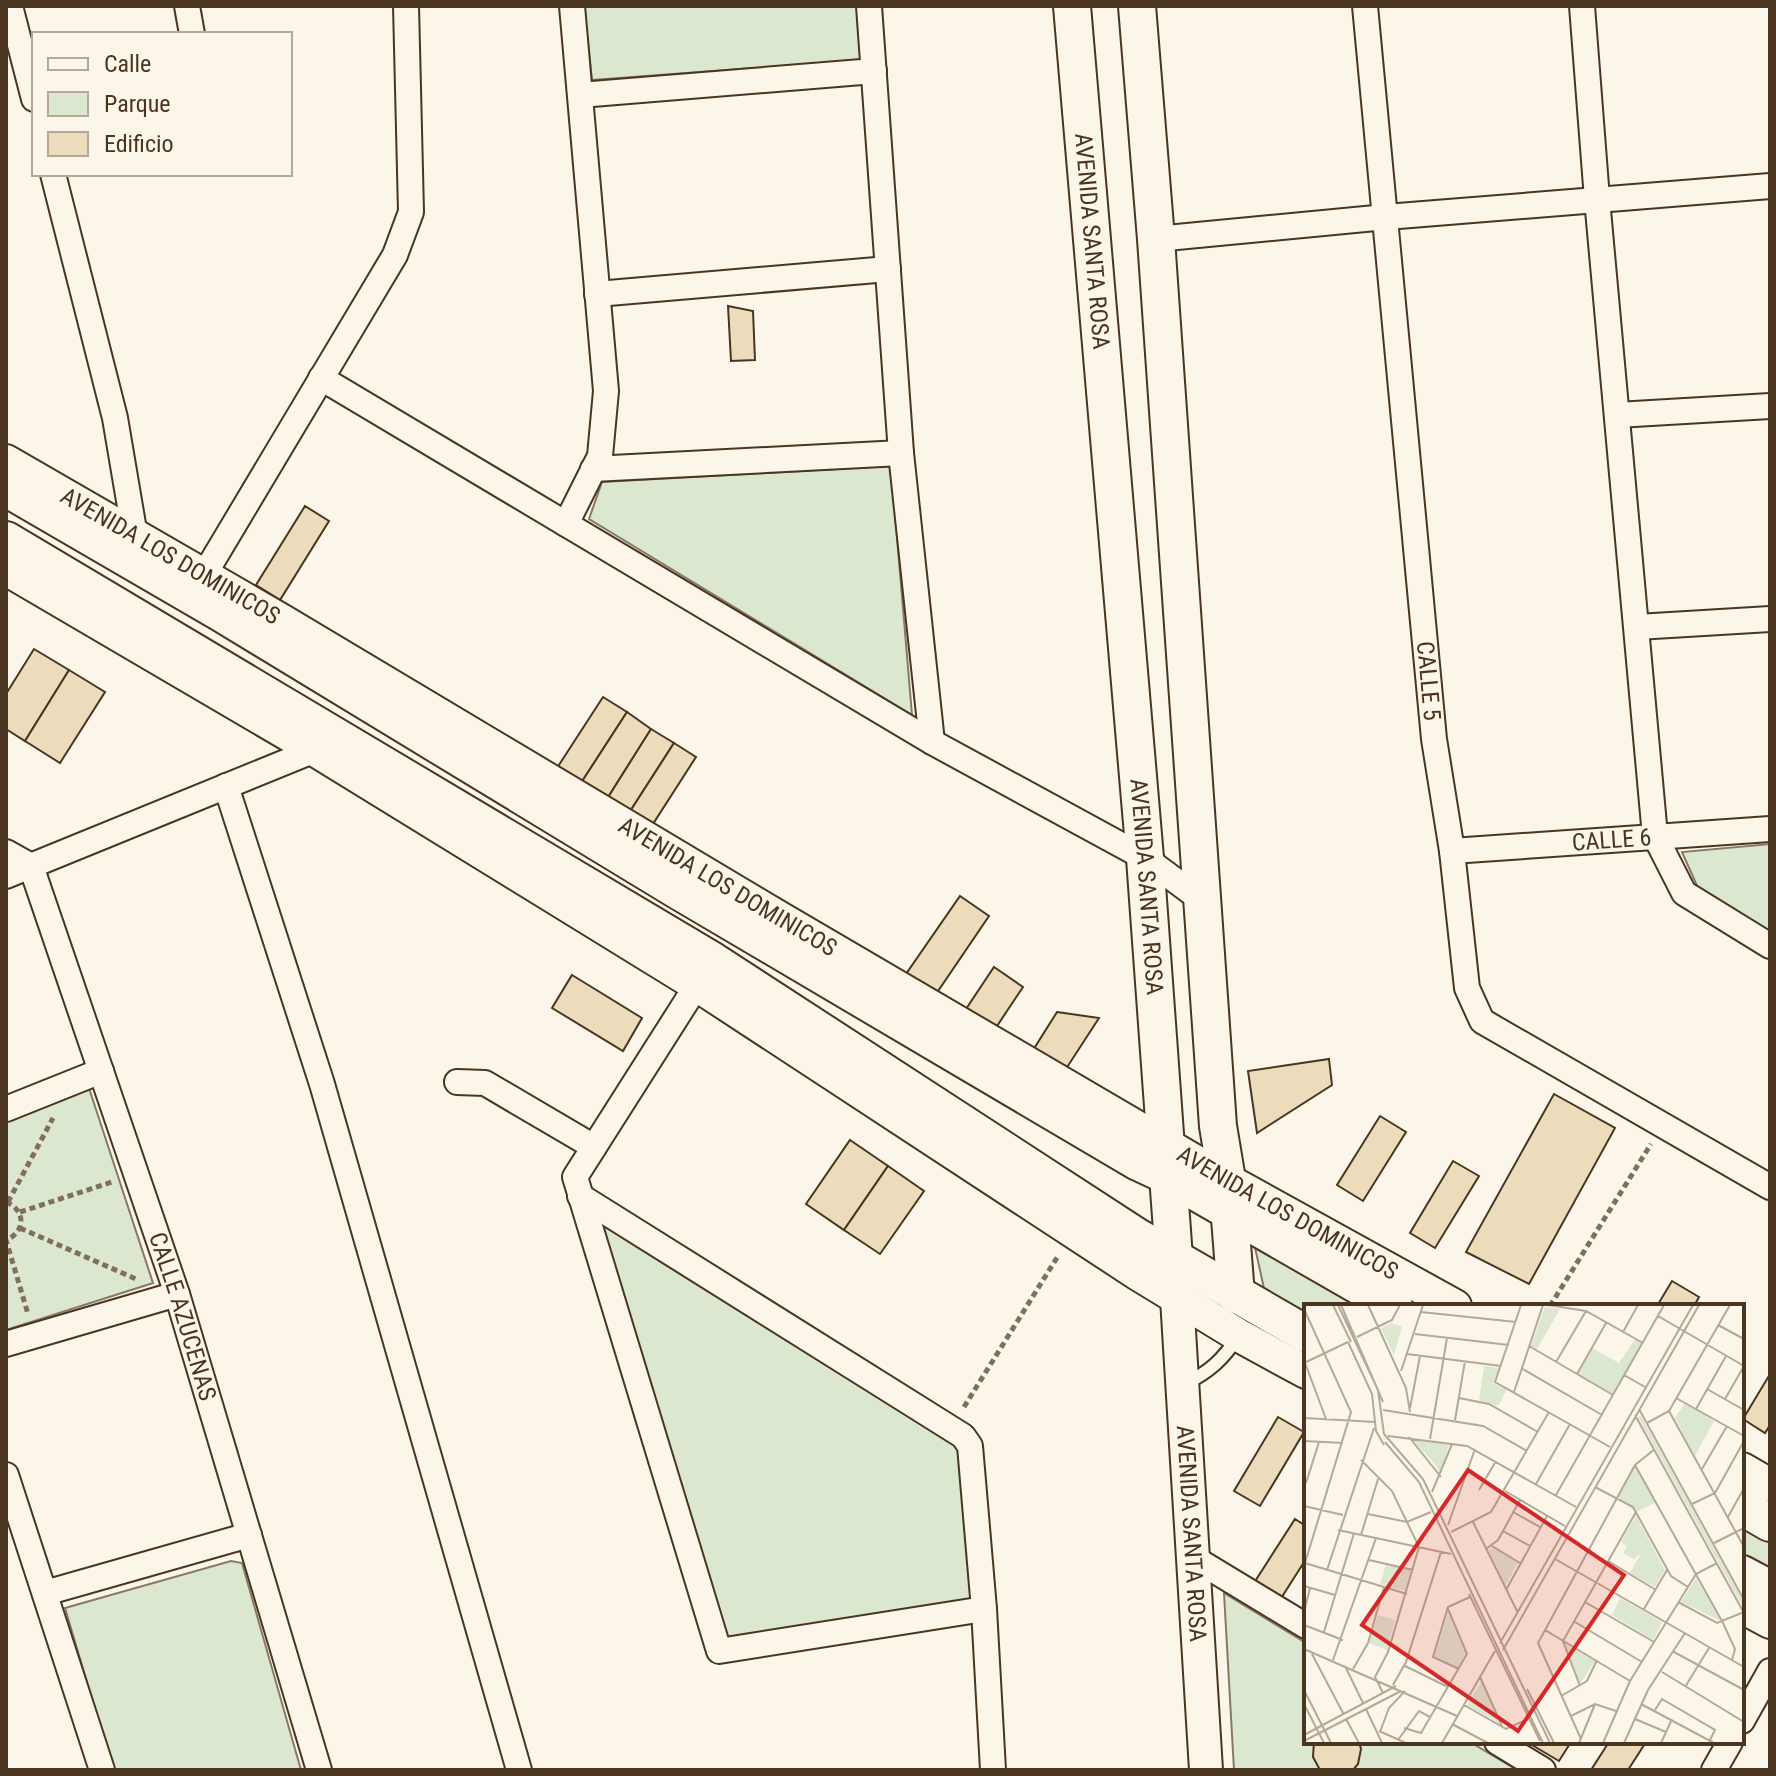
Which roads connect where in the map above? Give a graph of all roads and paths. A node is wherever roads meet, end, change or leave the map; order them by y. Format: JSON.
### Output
{"nodes":[{"id":1,"x":10,"y":6,"type":"edge"},
{"id":2,"x":187,"y":6,"type":"edge"},
{"id":3,"x":406,"y":6,"type":"edge"},
{"id":4,"x":572,"y":6,"type":"edge"},
{"id":5,"x":869,"y":6,"type":"edge"},
{"id":6,"x":1072,"y":6,"type":"edge"},
{"id":7,"x":1137,"y":6,"type":"edge"},
{"id":8,"x":1365,"y":6,"type":"edge"},
{"id":9,"x":1582,"y":6,"type":"edge"},
{"id":10,"x":192,"y":32,"type":"edge"},
{"id":11,"x":874,"y":71,"type":"junction"},
{"id":12,"x":32,"y":91,"type":"edge"},
{"id":13,"x":580,"y":95,"type":"junction"},
{"id":14,"x":54,"y":176,"type":"edge"},
{"id":15,"x":1770,"y":186,"type":"edge"},
{"id":16,"x":1597,"y":199,"type":"junction"},
{"id":17,"x":1386,"y":217,"type":"junction"},
{"id":18,"x":1156,"y":239,"type":"junction"},
{"id":19,"x":888,"y":269,"type":"junction"},
{"id":20,"x":597,"y":294,"type":"junction"},
{"id":21,"x":321,"y":378,"type":"junction"},
{"id":22,"x":1770,"y":406,"type":"edge"},
{"id":23,"x":1617,"y":415,"type":"junction"},
{"id":24,"x":901,"y":453,"type":"junction"},
{"id":25,"x":6,"y":461,"type":"edge"},
{"id":26,"x":593,"y":469,"type":"junction"},
{"id":27,"x":6,"y":488,"type":"edge"},
{"id":28,"x":566,"y":524,"type":"junction"},
{"id":29,"x":135,"y":536,"type":"junction"},
{"id":30,"x":10,"y":552,"type":"edge"},
{"id":31,"x":204,"y":575,"type":"junction"},
{"id":32,"x":52,"y":596,"type":"joint"},
{"id":33,"x":221,"y":613,"type":"junction"},
{"id":34,"x":1770,"y":619,"type":"edge"},
{"id":35,"x":281,"y":620,"type":"junction"},
{"id":36,"x":1637,"y":627,"type":"junction"},
{"id":37,"x":932,"y":742,"type":"junction"},
{"id":38,"x":315,"y":750,"type":"junction"},
{"id":39,"x":226,"y":786,"type":"junction"},
{"id":40,"x":1770,"y":829,"type":"edge"},
{"id":41,"x":1655,"y":836,"type":"junction"},
{"id":42,"x":1452,"y":851,"type":"junction"},
{"id":43,"x":6,"y":852,"type":"edge"},
{"id":44,"x":1145,"y":858,"type":"junction"},
{"id":45,"x":31,"y":866,"type":"junction"},
{"id":46,"x":6,"y":876,"type":"edge"},
{"id":47,"x":1203,"y":901,"type":"junction"},
{"id":48,"x":1770,"y":946,"type":"edge"},
{"id":49,"x":697,"y":985,"type":"junction"},
{"id":50,"x":101,"y":1071,"type":"junction"},
{"id":51,"x":457,"y":1082,"type":"dead end"},
{"id":52,"x":6,"y":1109,"type":"edge"},
{"id":53,"x":56,"y":1112,"type":"dead end"},
{"id":54,"x":1663,"y":1125,"type":"junction"},
{"id":55,"x":594,"y":1147,"type":"junction"},
{"id":56,"x":1167,"y":1160,"type":"junction"},
{"id":57,"x":112,"y":1182,"type":"dead end"},
{"id":58,"x":1770,"y":1187,"type":"edge"},
{"id":59,"x":580,"y":1196,"type":"junction"},
{"id":60,"x":1228,"y":1197,"type":"junction"},
{"id":61,"x":7,"y":1202,"type":"edge"},
{"id":62,"x":20,"y":1212,"type":"junction"},
{"id":63,"x":20,"y":1228,"type":"junction"},
{"id":64,"x":1073,"y":1230,"type":"junction"},
{"id":65,"x":1174,"y":1258,"type":"junction"},
{"id":66,"x":143,"y":1282,"type":"dead end"},
{"id":67,"x":177,"y":1294,"type":"junction"},
{"id":68,"x":1236,"y":1295,"type":"junction"},
{"id":69,"x":1177,"y":1298,"type":"junction"},
{"id":70,"x":1391,"y":1304,"type":"edge"},
{"id":71,"x":1451,"y":1304,"type":"edge"},
{"id":72,"x":1551,"y":1304,"type":"edge"},
{"id":73,"x":29,"y":1319,"type":"dead end"},
{"id":74,"x":1304,"y":1333,"type":"edge"},
{"id":75,"x":1238,"y":1335,"type":"junction"},
{"id":76,"x":6,"y":1344,"type":"edge"},
{"id":77,"x":1304,"y":1371,"type":"edge"},
{"id":78,"x":1182,"y":1386,"type":"junction"},
{"id":79,"x":951,"y":1429,"type":"junction"},
{"id":80,"x":1744,"y":1470,"type":"edge"},
{"id":81,"x":6,"y":1475,"type":"edge"},
{"id":82,"x":1770,"y":1485,"type":"edge"},
{"id":83,"x":1744,"y":1508,"type":"edge"},
{"id":84,"x":1770,"y":1523,"type":"edge"},
{"id":85,"x":249,"y":1535,"type":"junction"},
{"id":86,"x":1192,"y":1557,"type":"junction"},
{"id":87,"x":1744,"y":1575,"type":"edge"},
{"id":88,"x":1770,"y":1589,"type":"edge"},
{"id":89,"x":45,"y":1593,"type":"junction"},
{"id":90,"x":1744,"y":1608,"type":"edge"},
{"id":91,"x":984,"y":1609,"type":"junction"},
{"id":92,"x":1770,"y":1622,"type":"edge"},
{"id":93,"x":1304,"y":1625,"type":"edge"},
{"id":94,"x":1770,"y":1671,"type":"edge"},
{"id":95,"x":1744,"y":1717,"type":"edge"},
{"id":96,"x":1500,"y":1744,"type":"edge"},
{"id":97,"x":1729,"y":1744,"type":"edge"},
{"id":98,"x":102,"y":1770,"type":"edge"},
{"id":99,"x":319,"y":1770,"type":"edge"},
{"id":100,"x":519,"y":1770,"type":"edge"},
{"id":101,"x":993,"y":1770,"type":"edge"},
{"id":102,"x":1206,"y":1770,"type":"edge"},
{"id":103,"x":1543,"y":1770,"type":"edge"},
{"id":104,"x":1714,"y":1770,"type":"edge"}],
"edges":[{"from":1,"to":12,"type":"street"},
{"from":2,"to":10,"type":"street"},
{"from":3,"to":21,"type":"street"},
{"from":4,"to":13,"type":"street"},
{"from":5,"to":11,"type":"street"},
{"from":6,"to":44,"type":"main road","name":"AVENIDA SANTA ROSA"},
{"from":7,"to":18,"type":"main road"},
{"from":8,"to":17,"type":"street","name":"CALLE 5"},
{"from":9,"to":16,"type":"street"},
{"from":11,"to":13,"type":"street"},
{"from":11,"to":19,"type":"street"},
{"from":13,"to":20,"type":"street"},
{"from":14,"to":29,"type":"street"},
{"from":15,"to":16,"type":"street"},
{"from":16,"to":17,"type":"street"},
{"from":16,"to":23,"type":"street"},
{"from":17,"to":18,"type":"street"},
{"from":17,"to":42,"type":"street","name":"CALLE 5"},
{"from":18,"to":47,"type":"main road"},
{"from":19,"to":20,"type":"street"},
{"from":19,"to":24,"type":"street"},
{"from":20,"to":26,"type":"street"},
{"from":21,"to":28,"type":"street"},
{"from":21,"to":31,"type":"street"},
{"from":22,"to":23,"type":"street"},
{"from":23,"to":36,"type":"street"},
{"from":24,"to":26,"type":"street"},
{"from":24,"to":37,"type":"street"},
{"from":25,"to":29,"type":"street","name":"AVENIDA LOS DOMINICOS"},
{"from":26,"to":28,"type":"street"},
{"from":27,"to":33,"type":"main road","name":"AVENIDA LOS DOMINICOS"},
{"from":28,"to":37,"type":"street"},
{"from":29,"to":31,"type":"street","name":"AVENIDA LOS DOMINICOS"},
{"from":30,"to":32,"type":"main road"},
{"from":30,"to":65,"type":"main road"},
{"from":31,"to":35,"type":"street","name":"AVENIDA LOS DOMINICOS"},
{"from":32,"to":38,"type":"street"},
{"from":33,"to":35,"type":"main road"},
{"from":33,"to":56,"type":"main road","name":"AVENIDA LOS DOMINICOS"},
{"from":34,"to":36,"type":"street"},
{"from":35,"to":56,"type":"street","name":"AVENIDA LOS DOMINICOS"},
{"from":36,"to":41,"type":"street"},
{"from":37,"to":44,"type":"street"},
{"from":38,"to":39,"type":"street"},
{"from":38,"to":49,"type":"street"},
{"from":39,"to":45,"type":"street"},
{"from":39,"to":100,"type":"street"},
{"from":40,"to":41,"type":"street","name":"CALLE 6"},
{"from":41,"to":42,"type":"street","name":"CALLE 6"},
{"from":41,"to":48,"type":"street"},
{"from":42,"to":54,"type":"street","name":"CALLE 5"},
{"from":43,"to":45,"type":"street"},
{"from":44,"to":47,"type":"street"},
{"from":44,"to":56,"type":"main road","name":"AVENIDA SANTA ROSA"},
{"from":45,"to":46,"type":"street"},
{"from":45,"to":50,"type":"street","name":"CALLE AZUCENAS"},
{"from":47,"to":60,"type":"main road"},
{"from":49,"to":55,"type":"street"},
{"from":49,"to":64,"type":"street"},
{"from":50,"to":52,"type":"street"},
{"from":50,"to":67,"type":"street","name":"CALLE AZUCENAS"},
{"from":51,"to":55,"type":"street"},
{"from":53,"to":61,"type":"path"},
{"from":54,"to":58,"type":"street","name":"CALLE 5"},
{"from":54,"to":72,"type":"path"},
{"from":55,"to":59,"type":"street"},
{"from":56,"to":60,"type":"main road","name":"AVENIDA LOS DOMINICOS"},
{"from":56,"to":65,"type":"main road","name":"AVENIDA SANTA ROSA"},
{"from":57,"to":62,"type":"path"},
{"from":59,"to":79,"type":"street"},
{"from":59,"to":91,"type":"street"},
{"from":60,"to":68,"type":"main road"},
{"from":60,"to":70,"type":"main road","name":"AVENIDA LOS DOMINICOS"},
{"from":60,"to":71,"type":"street","name":"AVENIDA LOS DOMINICOS"},
{"from":61,"to":62,"type":"path"},
{"from":62,"to":63,"type":"path"},
{"from":63,"to":66,"type":"path"},
{"from":63,"to":73,"type":"path"},
{"from":64,"to":69,"type":"street"},
{"from":64,"to":79,"type":"path"},
{"from":65,"to":68,"type":"main road"},
{"from":65,"to":69,"type":"street","name":"AVENIDA SANTA ROSA"},
{"from":67,"to":76,"type":"street"},
{"from":67,"to":85,"type":"street","name":"CALLE AZUCENAS"},
{"from":68,"to":74,"type":"main road"},
{"from":69,"to":75,"type":"street"},
{"from":69,"to":78,"type":"street","name":"AVENIDA SANTA ROSA"},
{"from":75,"to":77,"type":"street"},
{"from":75,"to":78,"type":"lane"},
{"from":78,"to":86,"type":"street","name":"AVENIDA SANTA ROSA"},
{"from":79,"to":91,"type":"street"},
{"from":80,"to":82,"type":"street"},
{"from":81,"to":89,"type":"street"},
{"from":83,"to":84,"type":"main road"},
{"from":85,"to":89,"type":"street"},
{"from":85,"to":99,"type":"street","name":"CALLE AZUCENAS"},
{"from":86,"to":93,"type":"street"},
{"from":86,"to":102,"type":"street","name":"AVENIDA SANTA ROSA"},
{"from":87,"to":88,"type":"main road"},
{"from":89,"to":98,"type":"street"},
{"from":90,"to":92,"type":"street"},
{"from":91,"to":101,"type":"street"},
{"from":94,"to":95,"type":"street"},
{"from":96,"to":103,"type":"street"},
{"from":97,"to":104,"type":"street"}]}
